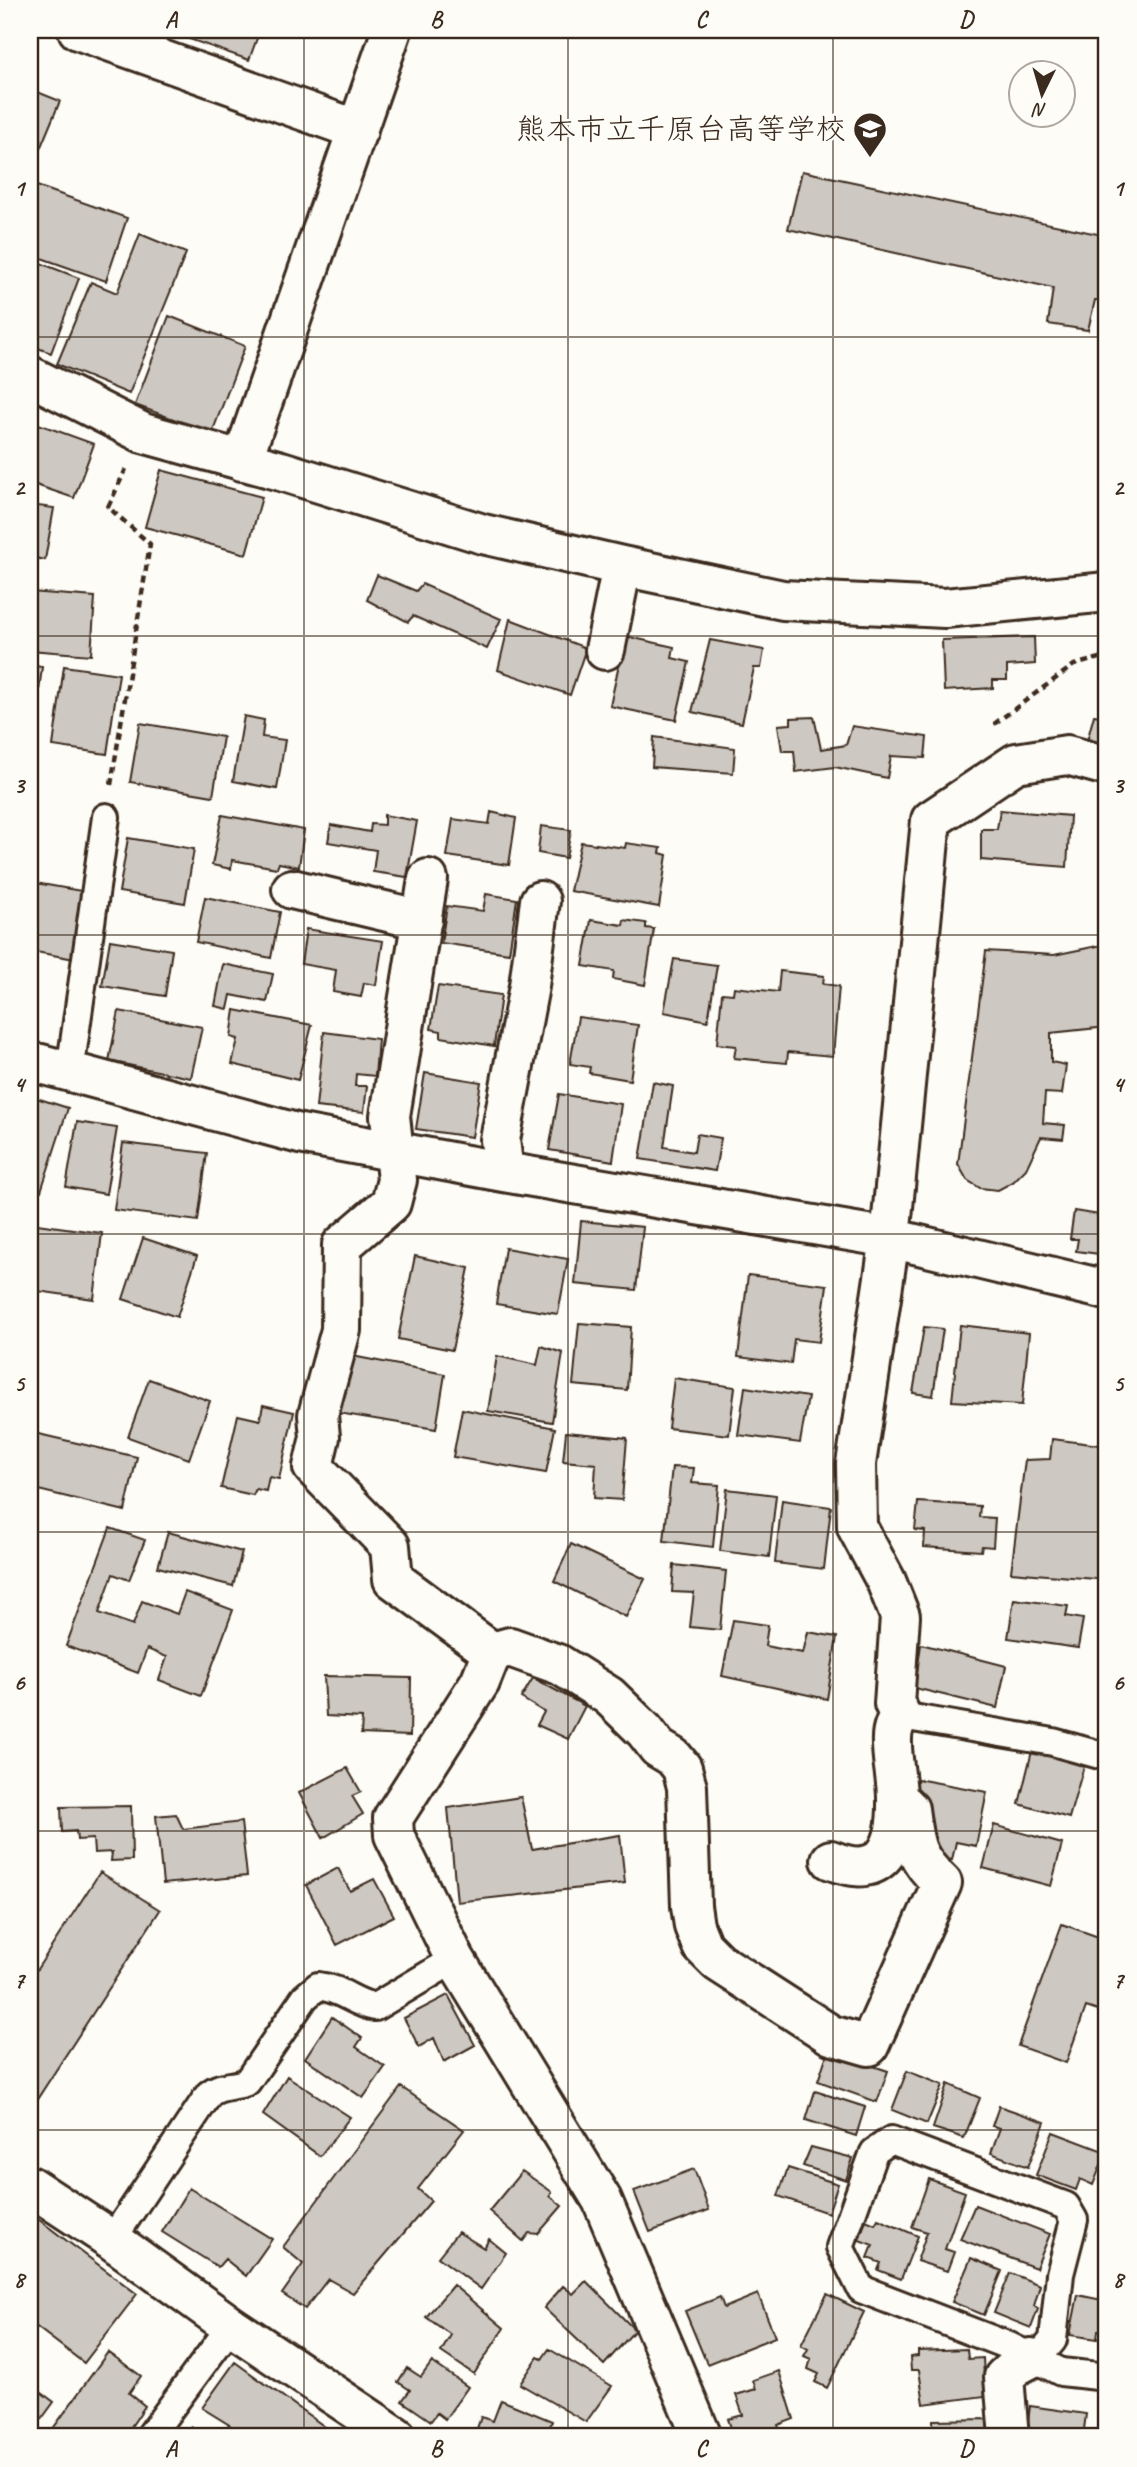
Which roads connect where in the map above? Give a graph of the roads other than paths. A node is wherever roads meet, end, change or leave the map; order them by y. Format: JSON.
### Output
{"nodes":[{"id":1,"x":78,"y":30,"type":"edge"},
{"id":2,"x":392,"y":30,"type":"edge"},
{"id":3,"x":358,"y":130,"type":"junction"},
{"id":4,"x":30,"y":376,"type":"edge"},
{"id":5,"x":242,"y":461,"type":"junction"},
{"id":6,"x":622,"y":566,"type":"junction"},
{"id":7,"x":1107,"y":592,"type":"edge"},
{"id":8,"x":605,"y":650,"type":"dead end"},
{"id":9,"x":1107,"y":766,"type":"edge"},
{"id":10,"x":106,"y":817,"type":"road end"},
{"id":11,"x":428,"y":879,"type":"dead end"},
{"id":12,"x":292,"y":889,"type":"dead end"},
{"id":13,"x":540,"y":901,"type":"dead end"},
{"id":14,"x":422,"y":920,"type":"junction"},
{"id":15,"x":30,"y":1063,"type":"edge"},
{"id":16,"x":70,"y":1071,"type":"junction"},
{"id":17,"x":393,"y":1152,"type":"junction"},
{"id":18,"x":504,"y":1172,"type":"junction"},
{"id":19,"x":890,"y":1238,"type":"junction"},
{"id":20,"x":1107,"y":1290,"type":"edge"},
{"id":21,"x":492,"y":1652,"type":"junction"},
{"id":22,"x":900,"y":1713,"type":"junction"},
{"id":23,"x":1107,"y":1757,"type":"edge"},
{"id":24,"x":897,"y":1798,"type":"junction"},
{"id":25,"x":831,"y":1860,"type":"dead end"},
{"id":26,"x":455,"y":1959,"type":"junction"},
{"id":27,"x":30,"y":2186,"type":"edge"},
{"id":28,"x":112,"y":2240,"type":"junction"},
{"id":29,"x":231,"y":2326,"type":"junction"},
{"id":30,"x":1031,"y":2358,"type":"junction"},
{"id":31,"x":1107,"y":2377,"type":"edge"},
{"id":32,"x":149,"y":2437,"type":"edge"},
{"id":33,"x":397,"y":2437,"type":"edge"},
{"id":34,"x":702,"y":2437,"type":"edge"},
{"id":35,"x":1009,"y":2437,"type":"edge"}],
"edges":[{"from":1,"to":3,"type":"street"},
{"from":2,"to":3,"type":"street"},
{"from":3,"to":5,"type":"street"},
{"from":4,"to":5,"type":"street"},
{"from":5,"to":6,"type":"street"},
{"from":6,"to":7,"type":"street"},
{"from":6,"to":8,"type":"street"},
{"from":9,"to":19,"type":"street"},
{"from":10,"to":16,"type":"lane"},
{"from":11,"to":14,"type":"street"},
{"from":12,"to":14,"type":"street"},
{"from":13,"to":18,"type":"street"},
{"from":14,"to":17,"type":"street"},
{"from":15,"to":16,"type":"street"},
{"from":16,"to":17,"type":"street"},
{"from":17,"to":18,"type":"street"},
{"from":17,"to":21,"type":"street"},
{"from":18,"to":19,"type":"street"},
{"from":19,"to":20,"type":"street"},
{"from":19,"to":22,"type":"street"},
{"from":21,"to":24,"type":"street"},
{"from":21,"to":26,"type":"street"},
{"from":22,"to":23,"type":"lane"},
{"from":22,"to":24,"type":"street"},
{"from":24,"to":25,"type":"street"},
{"from":26,"to":28,"type":"lane"},
{"from":26,"to":34,"type":"street"},
{"from":27,"to":28,"type":"street"},
{"from":28,"to":29,"type":"street"},
{"from":29,"to":32,"type":"lane"},
{"from":29,"to":33,"type":"street"},
{"from":30,"to":30,"type":"lane"},
{"from":30,"to":31,"type":"lane"},
{"from":30,"to":35,"type":"street"}]}
